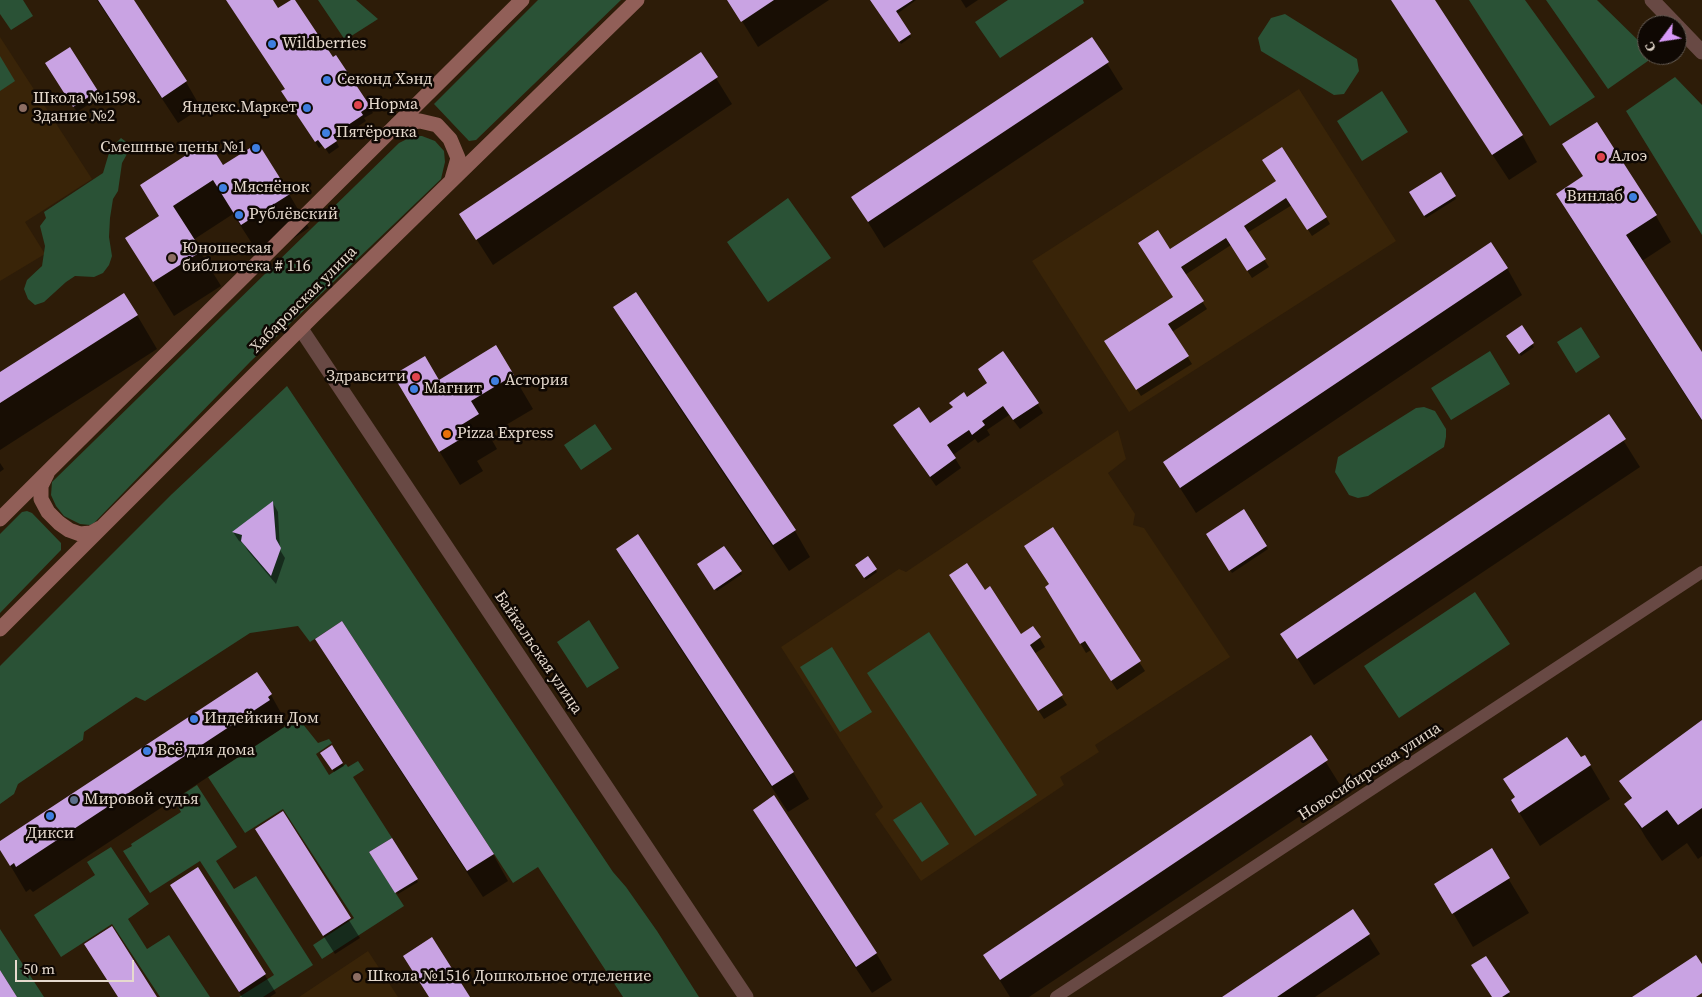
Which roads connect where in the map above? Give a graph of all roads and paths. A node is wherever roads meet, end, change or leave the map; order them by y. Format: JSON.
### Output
{"nodes":[{"id":1,"x":522,"y":0,"type":"edge"},
{"id":2,"x":637,"y":0,"type":"edge"},
{"id":3,"x":1652,"y":0,"type":"edge"},
{"id":4,"x":1666,"y":15,"type":"edge"},
{"id":5,"x":1687,"y":37,"type":"edge"},
{"id":6,"x":1702,"y":52,"type":"edge"},
{"id":7,"x":397,"y":124,"type":"junction"},
{"id":8,"x":451,"y":180,"type":"junction"},
{"id":9,"x":301,"y":328,"type":"junction"},
{"id":10,"x":47,"y":472,"type":"junction"},
{"id":11,"x":0,"y":519,"type":"edge"},
{"id":12,"x":103,"y":527,"type":"junction"},
{"id":13,"x":1702,"y":572,"type":"edge"},
{"id":14,"x":0,"y":629,"type":"edge"},
{"id":15,"x":746,"y":997,"type":"edge"},
{"id":16,"x":1056,"y":997,"type":"edge"}],
"edges":[{"from":1,"to":7,"type":"main road"},
{"from":2,"to":8,"type":"main road","name":"Хабаровская улица"},
{"from":3,"to":4,"type":"street"},
{"from":5,"to":6,"type":"street"},
{"from":7,"to":8,"type":"main road"},
{"from":7,"to":10,"type":"main road"},
{"from":8,"to":9,"type":"main road","name":"Хабаровская улица"},
{"from":9,"to":12,"type":"main road","name":"Хабаровская улица"},
{"from":9,"to":15,"type":"street","name":"Байкальская улица"},
{"from":10,"to":11,"type":"main road"},
{"from":10,"to":12,"type":"main road"},
{"from":12,"to":14,"type":"main road","name":"Хабаровская улица"},
{"from":13,"to":16,"type":"street","name":"Новосибирская улица"}]}
